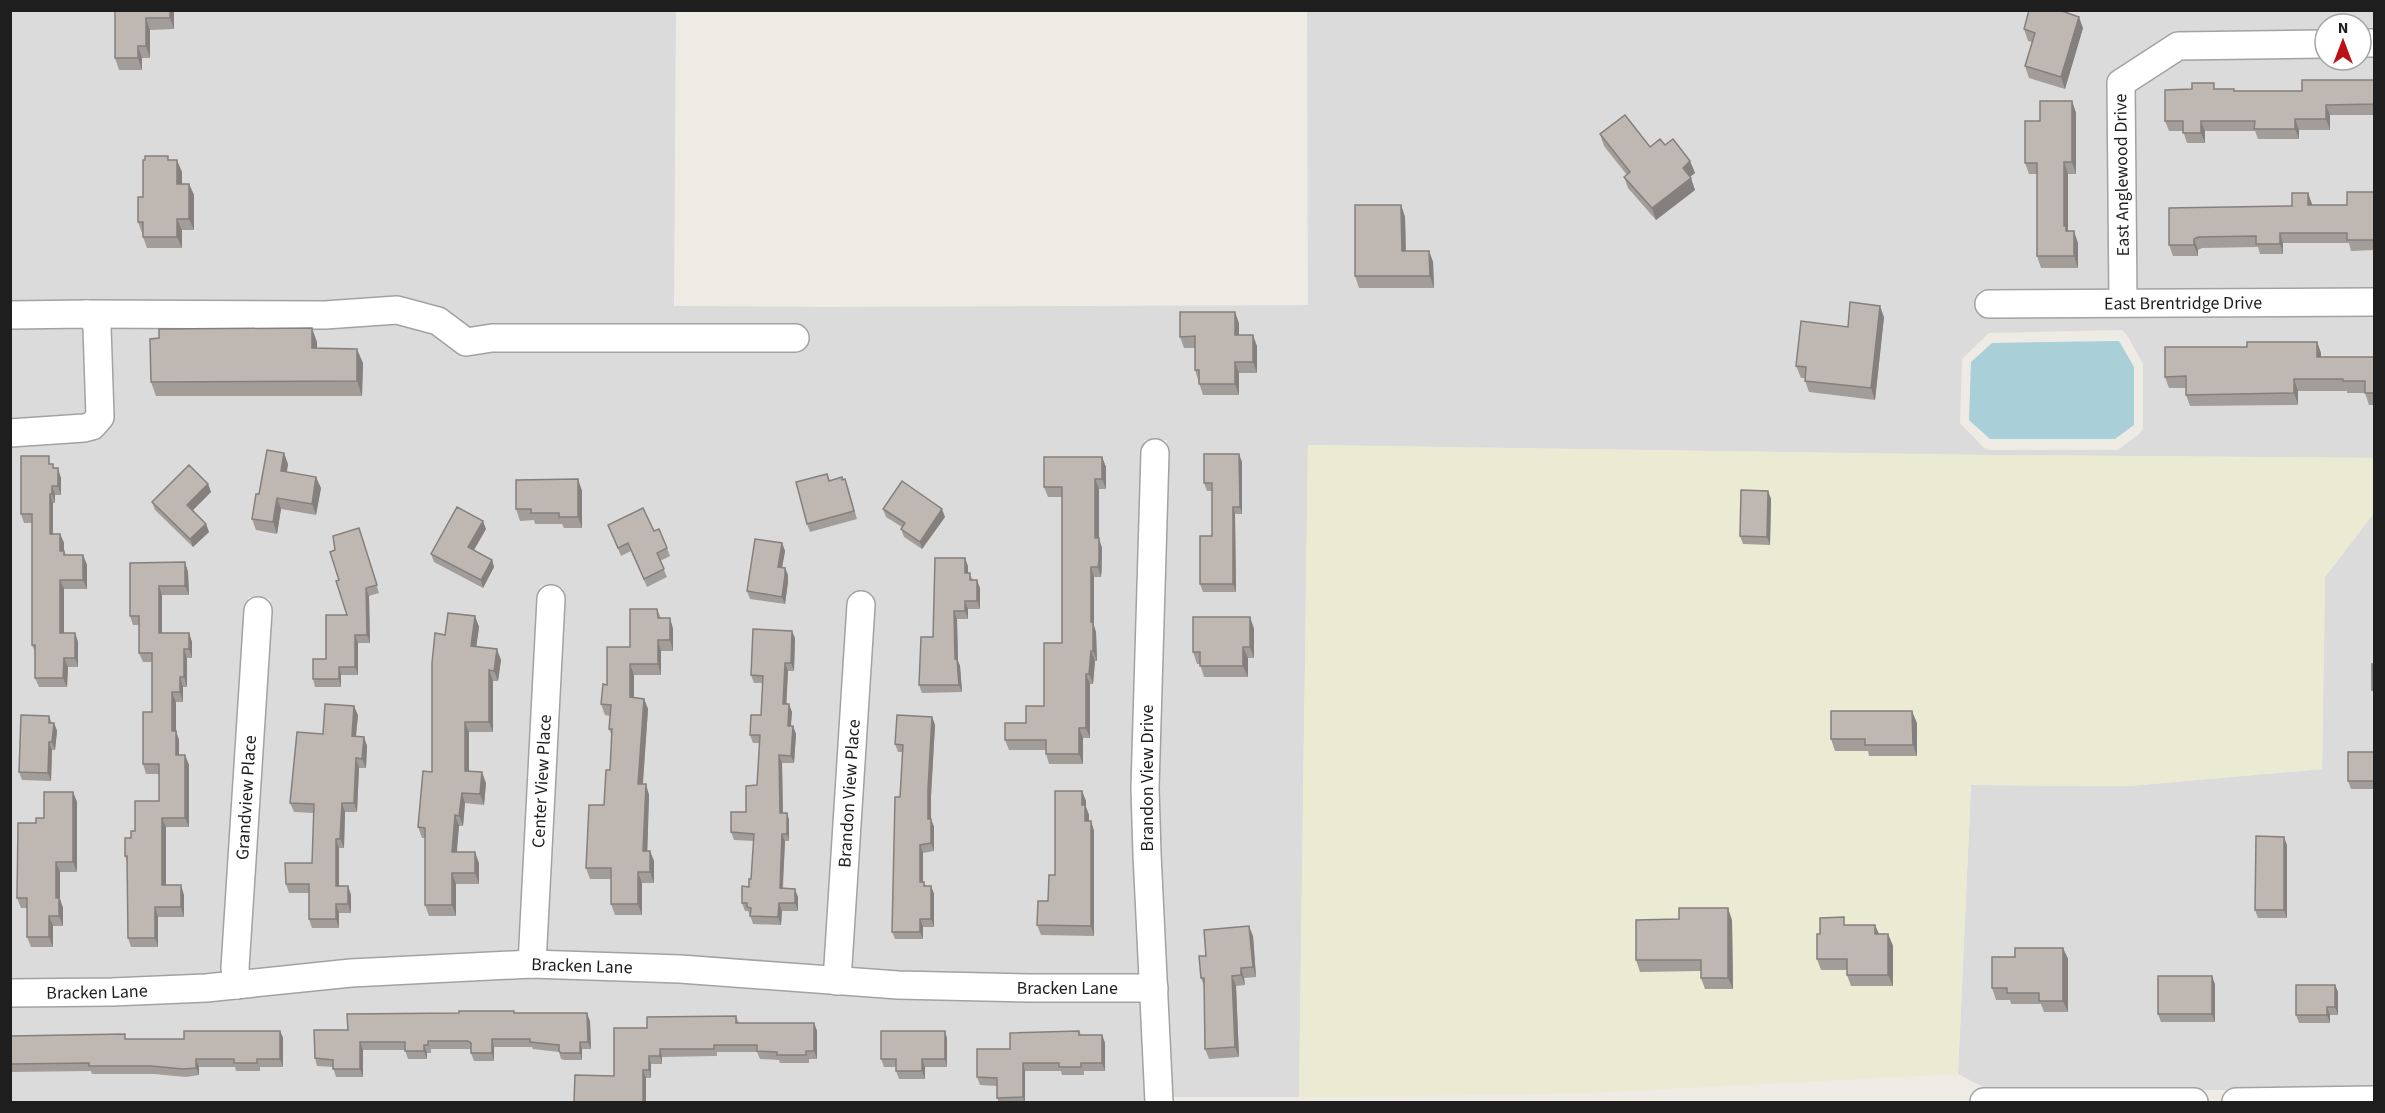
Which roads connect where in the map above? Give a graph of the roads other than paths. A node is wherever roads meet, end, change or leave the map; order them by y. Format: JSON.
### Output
{"nodes":[{"id":1,"x":2313,"y":44,"type":"edge"},
{"id":2,"x":2123,"y":302,"type":"junction"},
{"id":3,"x":2374,"y":302,"type":"edge"},
{"id":4,"x":1989,"y":304,"type":"dead end"},
{"id":5,"x":87,"y":314,"type":"junction"},
{"id":6,"x":21,"y":315,"type":"edge"},
{"id":7,"x":795,"y":338,"type":"dead end"},
{"id":8,"x":22,"y":431,"type":"edge"},
{"id":9,"x":1155,"y":453,"type":"dead end"},
{"id":10,"x":551,"y":599,"type":"dead end"},
{"id":11,"x":861,"y":605,"type":"dead end"},
{"id":12,"x":258,"y":610,"type":"dead end"},
{"id":13,"x":532,"y":964,"type":"junction"},
{"id":14,"x":837,"y":981,"type":"junction"},
{"id":15,"x":237,"y":985,"type":"junction"},
{"id":16,"x":1154,"y":988,"type":"junction"},
{"id":17,"x":10,"y":993,"type":"edge"},
{"id":18,"x":2374,"y":1100,"type":"edge"},
{"id":19,"x":1159,"y":1102,"type":"edge"},
{"id":20,"x":1984,"y":1102,"type":"edge"},
{"id":21,"x":2194,"y":1102,"type":"edge"},
{"id":22,"x":2236,"y":1102,"type":"edge"}],
"edges":[{"from":1,"to":2,"type":"street","name":"East Anglewood Drive"},
{"from":2,"to":3,"type":"street","name":"East Brentridge Drive"},
{"from":2,"to":4,"type":"street","name":"East Brentridge Drive"},
{"from":5,"to":6,"type":"street"},
{"from":5,"to":7,"type":"street"},
{"from":5,"to":8,"type":"street"},
{"from":9,"to":16,"type":"street","name":"Brandon View Drive"},
{"from":10,"to":13,"type":"street","name":"Center View Place"},
{"from":11,"to":14,"type":"street","name":"Brandon View Place"},
{"from":12,"to":15,"type":"street","name":"Grandview Place"},
{"from":13,"to":14,"type":"street","name":"Bracken Lane"},
{"from":13,"to":15,"type":"street","name":"Bracken Lane"},
{"from":14,"to":16,"type":"street","name":"Bracken Lane"},
{"from":15,"to":17,"type":"street","name":"Bracken Lane"},
{"from":16,"to":19,"type":"street","name":"Brandon View Drive"},
{"from":18,"to":22,"type":"street"},
{"from":20,"to":21,"type":"street"}]}
